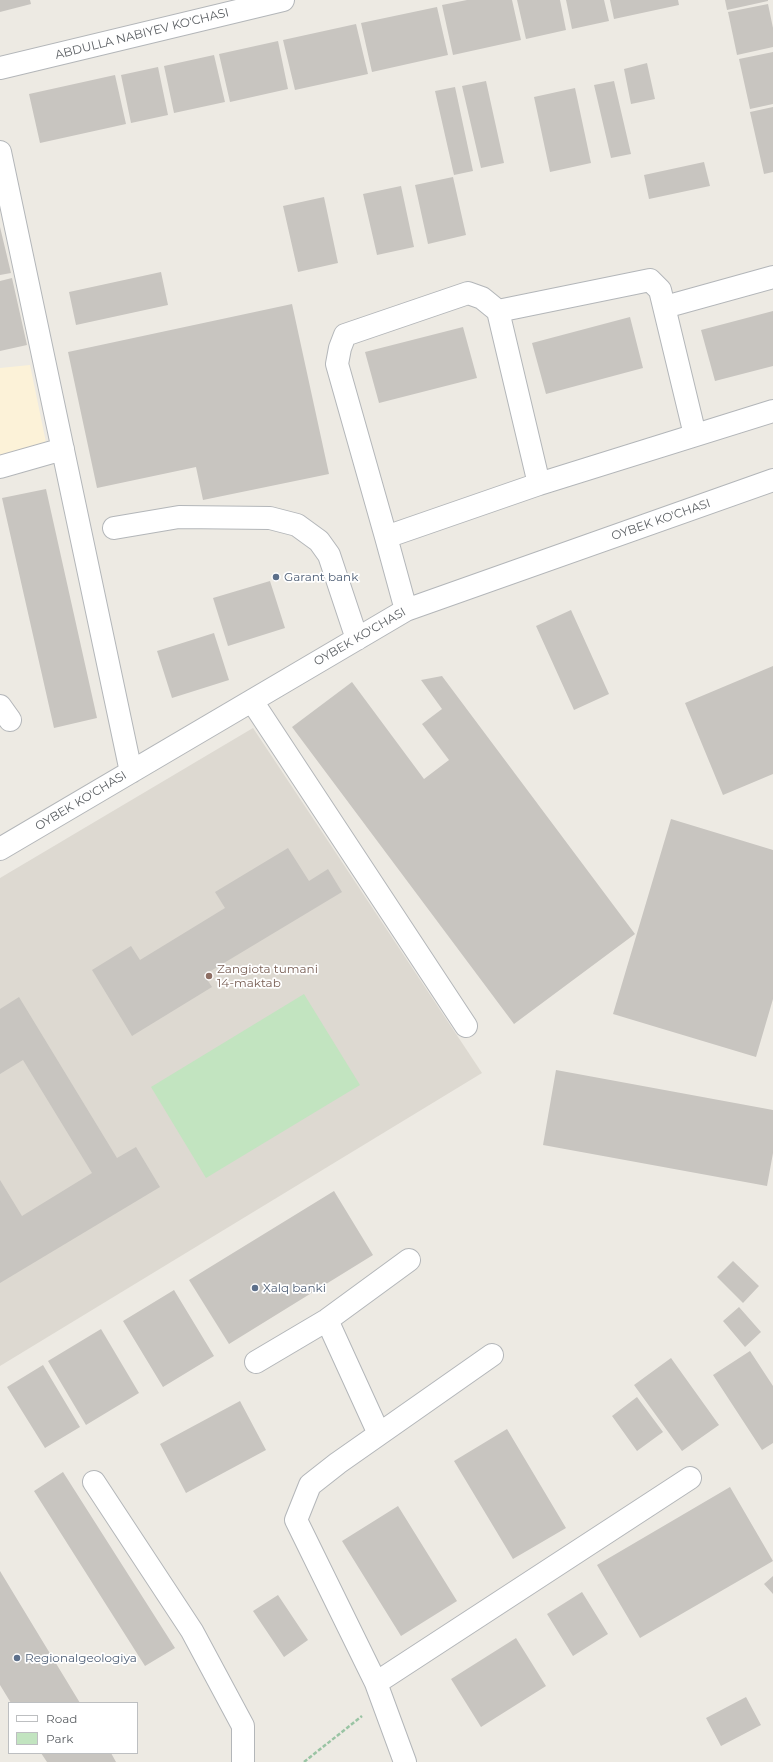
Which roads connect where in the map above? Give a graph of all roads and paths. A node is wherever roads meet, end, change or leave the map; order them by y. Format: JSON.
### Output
{"nodes":[{"id":1,"x":283,"y":0,"type":"edge"},
{"id":2,"x":0,"y":68,"type":"edge"},
{"id":3,"x":0,"y":152,"type":"edge"},
{"id":4,"x":773,"y":277,"type":"edge"},
{"id":5,"x":665,"y":307,"type":"junction"},
{"id":6,"x":498,"y":312,"type":"junction"},
{"id":7,"x":773,"y":411,"type":"edge"},
{"id":8,"x":695,"y":435,"type":"junction"},
{"id":9,"x":63,"y":449,"type":"junction"},
{"id":10,"x":0,"y":467,"type":"edge"},
{"id":11,"x":773,"y":480,"type":"edge"},
{"id":12,"x":539,"y":484,"type":"junction"},
{"id":13,"x":114,"y":528,"type":"dead end"},
{"id":14,"x":386,"y":537,"type":"junction"},
{"id":15,"x":406,"y":610,"type":"junction"},
{"id":16,"x":357,"y":639,"type":"junction"},
{"id":17,"x":252,"y":701,"type":"junction"},
{"id":18,"x":131,"y":772,"type":"junction"},
{"id":19,"x":0,"y":849,"type":"edge"},
{"id":20,"x":466,"y":1026,"type":"dead end"},
{"id":21,"x":409,"y":1260,"type":"dead end"},
{"id":22,"x":327,"y":1320,"type":"junction"},
{"id":23,"x":492,"y":1355,"type":"dead end"},
{"id":24,"x":256,"y":1362,"type":"dead end"},
{"id":25,"x":379,"y":1434,"type":"junction"},
{"id":26,"x":690,"y":1478,"type":"dead end"},
{"id":27,"x":94,"y":1482,"type":"dead end"},
{"id":28,"x":379,"y":1691,"type":"junction"},
{"id":29,"x":243,"y":1762,"type":"edge"},
{"id":30,"x":304,"y":1762,"type":"edge"},
{"id":31,"x":405,"y":1762,"type":"edge"}],
"edges":[{"from":1,"to":2,"type":"street","name":"ABDULLA NABIYEV KO'CHASI"},
{"from":3,"to":9,"type":"street"},
{"from":4,"to":5,"type":"street"},
{"from":5,"to":6,"type":"street"},
{"from":5,"to":8,"type":"street"},
{"from":6,"to":12,"type":"street"},
{"from":6,"to":14,"type":"street"},
{"from":7,"to":8,"type":"street"},
{"from":8,"to":12,"type":"street"},
{"from":9,"to":10,"type":"street"},
{"from":9,"to":18,"type":"street"},
{"from":11,"to":15,"type":"street","name":"OYBEK KO'CHASI"},
{"from":12,"to":14,"type":"street"},
{"from":13,"to":16,"type":"street"},
{"from":14,"to":15,"type":"street"},
{"from":15,"to":16,"type":"street","name":"OYBEK KO'CHASI"},
{"from":16,"to":17,"type":"street","name":"OYBEK KO'CHASI"},
{"from":17,"to":18,"type":"street","name":"OYBEK KO'CHASI"},
{"from":17,"to":20,"type":"street"},
{"from":18,"to":19,"type":"street","name":"OYBEK KO'CHASI"},
{"from":21,"to":22,"type":"street"},
{"from":22,"to":24,"type":"street"},
{"from":22,"to":25,"type":"street"},
{"from":23,"to":25,"type":"street"},
{"from":25,"to":28,"type":"street"},
{"from":26,"to":28,"type":"street"},
{"from":27,"to":29,"type":"street"},
{"from":28,"to":30,"type":"path"},
{"from":28,"to":31,"type":"street"}]}
